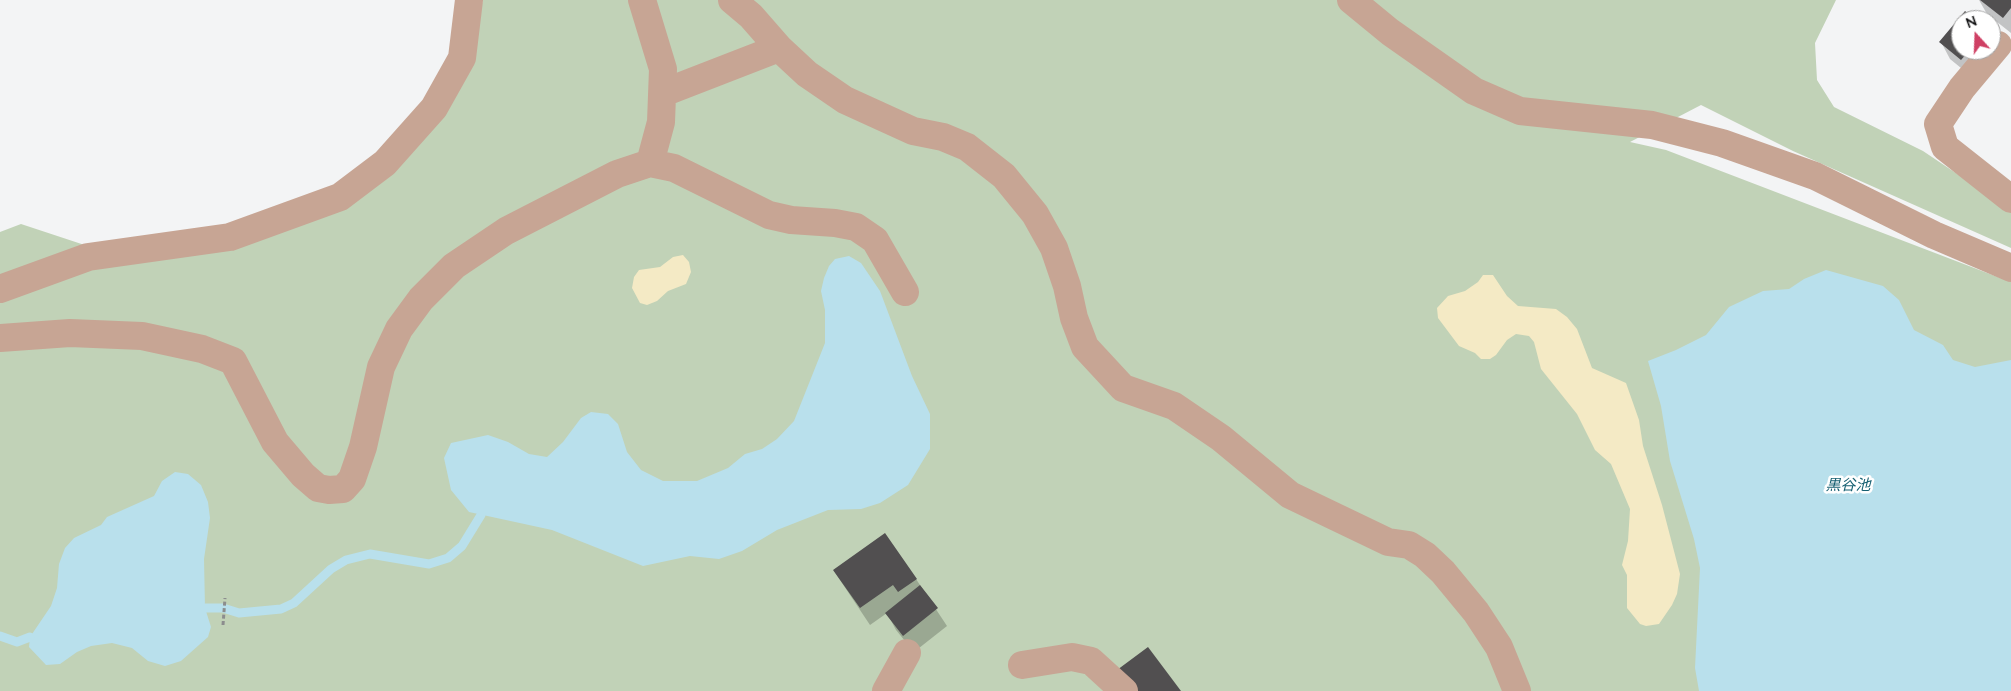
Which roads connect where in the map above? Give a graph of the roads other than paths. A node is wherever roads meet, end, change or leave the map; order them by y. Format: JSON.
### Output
{"nodes":[{"id":1,"x":470,"y":0,"type":"edge"},
{"id":2,"x":642,"y":0,"type":"edge"},
{"id":3,"x":732,"y":0,"type":"edge"},
{"id":4,"x":1351,"y":0,"type":"edge"},
{"id":5,"x":780,"y":48,"type":"junction"},
{"id":6,"x":1985,"y":60,"type":"edge"},
{"id":7,"x":663,"y":93,"type":"junction"},
{"id":8,"x":650,"y":163,"type":"junction"},
{"id":9,"x":2011,"y":199,"type":"edge"},
{"id":10,"x":2011,"y":268,"type":"edge"},
{"id":11,"x":0,"y":289,"type":"edge"},
{"id":12,"x":906,"y":292,"type":"dead end"},
{"id":13,"x":0,"y":338,"type":"edge"},
{"id":14,"x":907,"y":653,"type":"dead end"},
{"id":15,"x":1022,"y":666,"type":"dead end"},
{"id":16,"x":886,"y":691,"type":"edge"},
{"id":17,"x":1124,"y":691,"type":"edge"},
{"id":18,"x":1517,"y":691,"type":"edge"}],
"edges":[{"from":1,"to":11,"type":"street"},
{"from":2,"to":7,"type":"street"},
{"from":3,"to":5,"type":"street"},
{"from":4,"to":10,"type":"street"},
{"from":5,"to":7,"type":"street"},
{"from":5,"to":18,"type":"street"},
{"from":6,"to":9,"type":"street"},
{"from":7,"to":8,"type":"street"},
{"from":8,"to":12,"type":"street"},
{"from":8,"to":13,"type":"street"},
{"from":14,"to":16,"type":"street"},
{"from":15,"to":17,"type":"street"}]}
